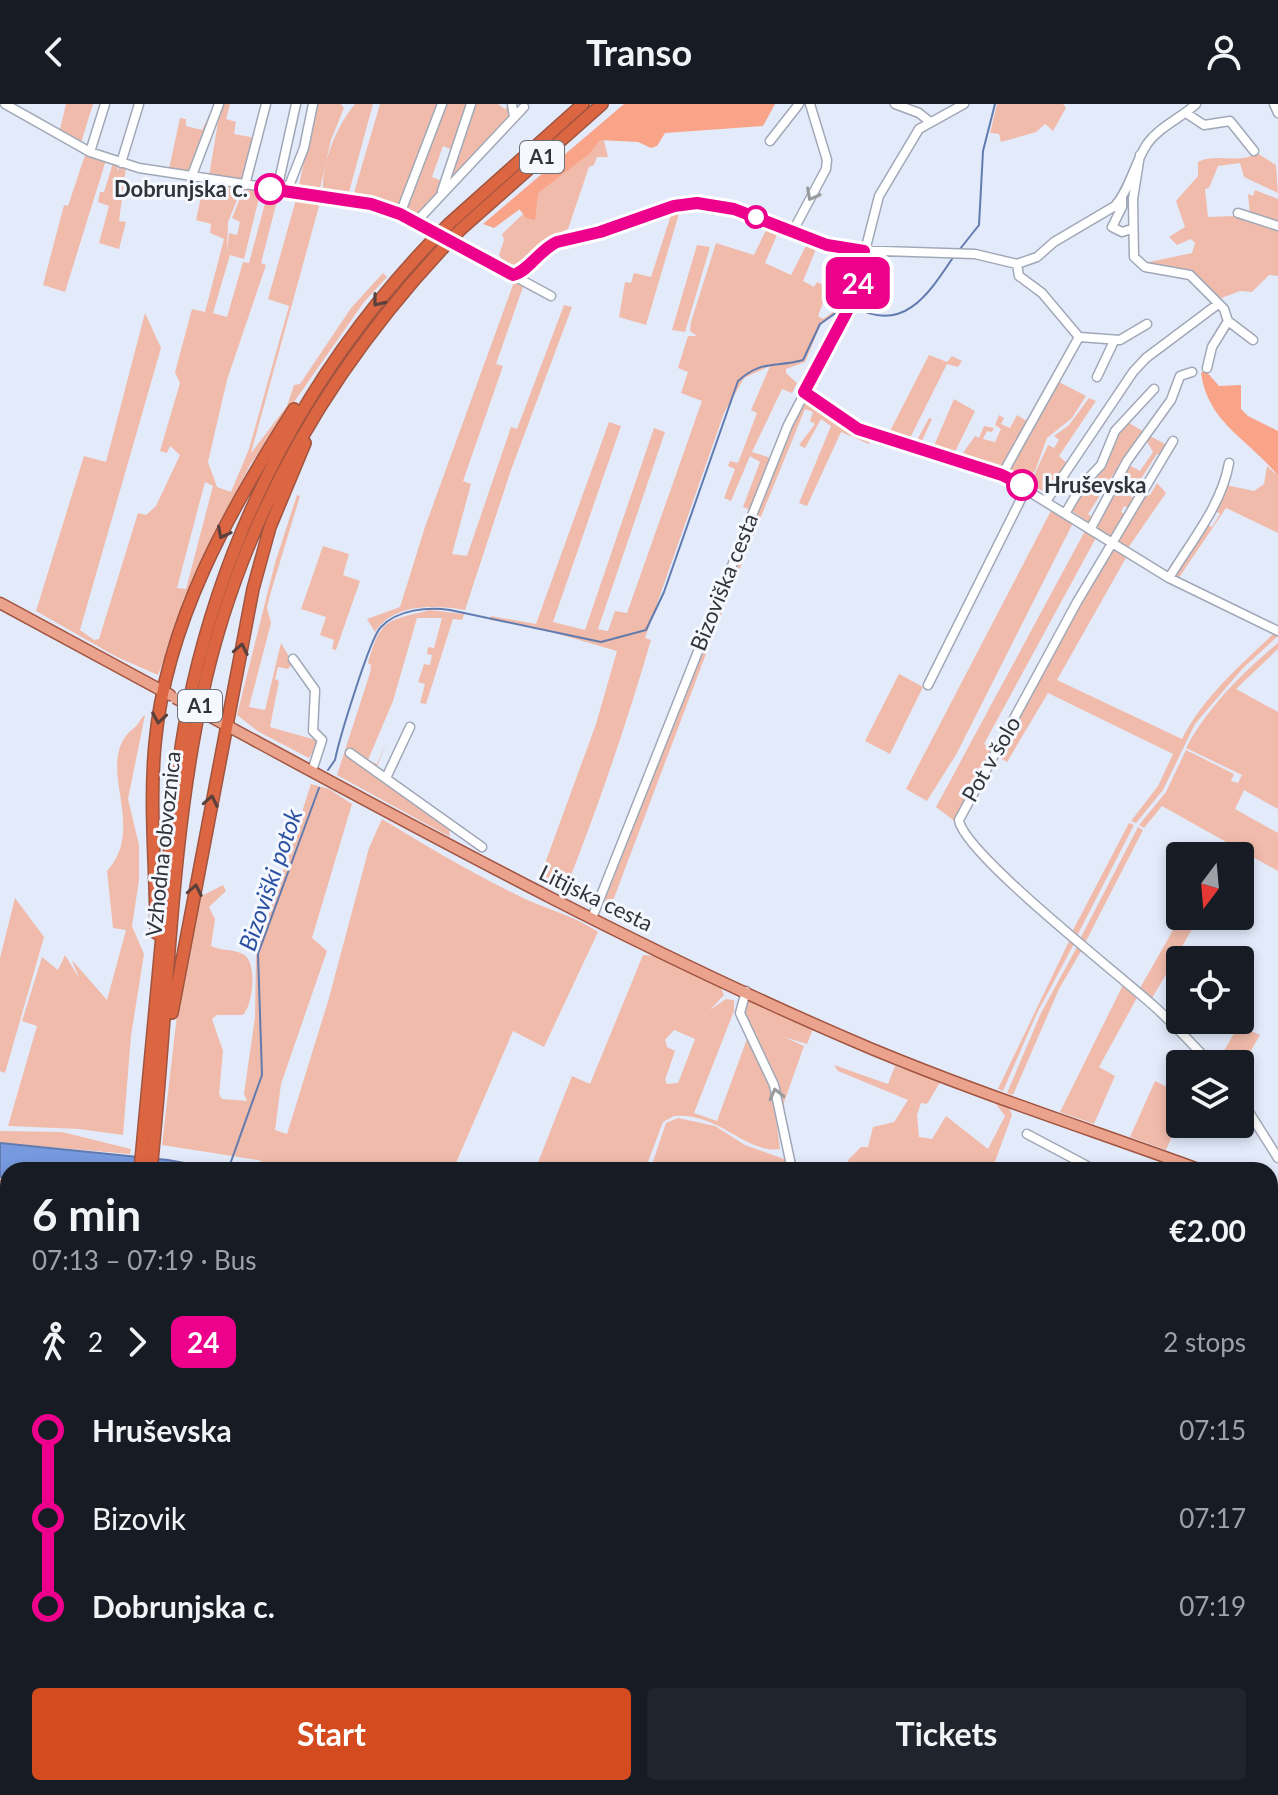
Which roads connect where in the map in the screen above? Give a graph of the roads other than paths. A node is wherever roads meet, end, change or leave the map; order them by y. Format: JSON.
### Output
{"nodes":[{"id":1,"x":5,"y":104,"type":"edge"},
{"id":2,"x":105,"y":104,"type":"edge"},
{"id":3,"x":139,"y":104,"type":"edge"},
{"id":4,"x":219,"y":104,"type":"edge"},
{"id":5,"x":266,"y":104,"type":"edge"},
{"id":6,"x":296,"y":104,"type":"edge"},
{"id":7,"x":313,"y":104,"type":"edge"},
{"id":8,"x":442,"y":104,"type":"edge"},
{"id":9,"x":471,"y":104,"type":"edge"},
{"id":10,"x":512,"y":104,"type":"edge"},
{"id":11,"x":583,"y":104,"type":"edge"},
{"id":12,"x":602,"y":104,"type":"edge"},
{"id":13,"x":799,"y":104,"type":"edge"},
{"id":14,"x":810,"y":104,"type":"edge"},
{"id":15,"x":895,"y":104,"type":"edge"},
{"id":16,"x":964,"y":104,"type":"edge"},
{"id":17,"x":1196,"y":104,"type":"edge"},
{"id":18,"x":1274,"y":104,"type":"edge"},
{"id":19,"x":524,"y":107,"type":"dead end"},
{"id":20,"x":1186,"y":113,"type":"junction"},
{"id":21,"x":1278,"y":113,"type":"edge"},
{"id":22,"x":514,"y":117,"type":"junction"},
{"id":23,"x":929,"y":121,"type":"junction"},
{"id":24,"x":770,"y":141,"type":"dead end"},
{"id":25,"x":1254,"y":151,"type":"dead end"},
{"id":26,"x":90,"y":152,"type":"junction"},
{"id":27,"x":1140,"y":155,"type":"junction"},
{"id":28,"x":121,"y":163,"type":"junction"},
{"id":29,"x":191,"y":178,"type":"junction"},
{"id":30,"x":245,"y":185,"type":"junction"},
{"id":31,"x":277,"y":190,"type":"junction"},
{"id":32,"x":287,"y":191,"type":"junction"},
{"id":33,"x":442,"y":191,"type":"junction"},
{"id":34,"x":1122,"y":197,"type":"junction"},
{"id":35,"x":1238,"y":213,"type":"dead end"},
{"id":36,"x":400,"y":214,"type":"junction"},
{"id":37,"x":417,"y":221,"type":"junction"},
{"id":38,"x":1278,"y":226,"type":"edge"},
{"id":39,"x":1132,"y":229,"type":"junction"},
{"id":40,"x":793,"y":231,"type":"junction"},
{"id":41,"x":864,"y":251,"type":"junction"},
{"id":42,"x":1017,"y":264,"type":"junction"},
{"id":43,"x":513,"y":275,"type":"junction"},
{"id":44,"x":551,"y":296,"type":"dead end"},
{"id":45,"x":1218,"y":304,"type":"junction"},
{"id":46,"x":1228,"y":321,"type":"junction"},
{"id":47,"x":1147,"y":324,"type":"dead end"},
{"id":48,"x":1079,"y":337,"type":"junction"},
{"id":49,"x":1253,"y":340,"type":"dead end"},
{"id":50,"x":1114,"y":341,"type":"junction"},
{"id":51,"x":1207,"y":368,"type":"dead end"},
{"id":52,"x":333,"y":372,"type":"junction"},
{"id":53,"x":1192,"y":372,"type":"dead end"},
{"id":54,"x":1097,"y":377,"type":"dead end"},
{"id":55,"x":1154,"y":389,"type":"dead end"},
{"id":56,"x":804,"y":392,"type":"junction"},
{"id":57,"x":1173,"y":441,"type":"dead end"},
{"id":58,"x":1229,"y":463,"type":"dead end"},
{"id":59,"x":1002,"y":475,"type":"junction"},
{"id":60,"x":1027,"y":487,"type":"junction"},
{"id":61,"x":1047,"y":500,"type":"junction"},
{"id":62,"x":1066,"y":512,"type":"junction"},
{"id":63,"x":1091,"y":528,"type":"junction"},
{"id":64,"x":1112,"y":542,"type":"junction"},
{"id":65,"x":1169,"y":578,"type":"junction"},
{"id":66,"x":0,"y":603,"type":"edge"},
{"id":67,"x":1278,"y":631,"type":"edge"},
{"id":68,"x":293,"y":659,"type":"dead end"},
{"id":69,"x":928,"y":685,"type":"dead end"},
{"id":70,"x":163,"y":692,"type":"junction"},
{"id":71,"x":227,"y":726,"type":"junction"},
{"id":72,"x":410,"y":727,"type":"dead end"},
{"id":73,"x":350,"y":753,"type":"dead end"},
{"id":74,"x":312,"y":771,"type":"junction"},
{"id":75,"x":386,"y":778,"type":"junction"},
{"id":76,"x":458,"y":831,"type":"junction"},
{"id":77,"x":450,"y":846,"type":"junction"},
{"id":78,"x":482,"y":847,"type":"dead end"},
{"id":79,"x":592,"y":918,"type":"junction"},
{"id":80,"x":746,"y":991,"type":"junction"},
{"id":81,"x":156,"y":996,"type":"junction"},
{"id":82,"x":1196,"y":1050,"type":"edge"},
{"id":83,"x":161,"y":1065,"type":"junction"},
{"id":84,"x":1254,"y":1120,"type":"edge"},
{"id":85,"x":1027,"y":1134,"type":"dead end"},
{"id":86,"x":148,"y":1149,"type":"junction"},
{"id":87,"x":1278,"y":1158,"type":"edge"},
{"id":88,"x":143,"y":1162,"type":"edge"},
{"id":89,"x":150,"y":1162,"type":"edge"},
{"id":90,"x":790,"y":1162,"type":"edge"},
{"id":91,"x":1080,"y":1162,"type":"edge"},
{"id":92,"x":1179,"y":1162,"type":"edge"}],
"edges":[{"from":1,"to":26,"type":"street"},
{"from":2,"to":26,"type":"street"},
{"from":3,"to":28,"type":"street"},
{"from":4,"to":29,"type":"street"},
{"from":5,"to":30,"type":"street"},
{"from":6,"to":31,"type":"street"},
{"from":7,"to":32,"type":"street"},
{"from":8,"to":36,"type":"street"},
{"from":9,"to":33,"type":"street"},
{"from":10,"to":22,"type":"street"},
{"from":11,"to":52,"type":"highway","name":"Vzhodna obvoznica","number":"A1","one_way":true,"bridge":true},
{"from":12,"to":52,"type":"highway","name":"Vzhodna obvoznica","number":"A1","bridge":true},
{"from":13,"to":24,"type":"street"},
{"from":14,"to":40,"type":"street","one_way":true},
{"from":15,"to":23,"type":"street"},
{"from":16,"to":23,"type":"street"},
{"from":17,"to":20,"type":"street"},
{"from":18,"to":21,"type":"street"},
{"from":19,"to":22,"type":"street"},
{"from":20,"to":25,"type":"street"},
{"from":20,"to":27,"type":"street"},
{"from":22,"to":33,"type":"street"},
{"from":23,"to":41,"type":"street","name":"Bizoviška cesta"},
{"from":26,"to":28,"type":"street"},
{"from":27,"to":34,"type":"street"},
{"from":27,"to":39,"type":"street"},
{"from":28,"to":29,"type":"street"},
{"from":29,"to":30,"type":"street"},
{"from":30,"to":31,"type":"street"},
{"from":31,"to":32,"type":"street"},
{"from":32,"to":36,"type":"street"},
{"from":33,"to":37,"type":"street"},
{"from":34,"to":39,"type":"street"},
{"from":34,"to":42,"type":"street"},
{"from":35,"to":38,"type":"street"},
{"from":36,"to":37,"type":"street"},
{"from":37,"to":43,"type":"street"},
{"from":39,"to":45,"type":"street"},
{"from":40,"to":41,"type":"street"},
{"from":40,"to":43,"type":"street"},
{"from":41,"to":42,"type":"street"},
{"from":41,"to":56,"type":"street","name":"Bizoviška cesta"},
{"from":42,"to":48,"type":"street"},
{"from":43,"to":44,"type":"street"},
{"from":45,"to":46,"type":"street"},
{"from":45,"to":61,"type":"street"},
{"from":46,"to":49,"type":"street"},
{"from":46,"to":51,"type":"street"},
{"from":47,"to":50,"type":"street"},
{"from":48,"to":50,"type":"street"},
{"from":48,"to":59,"type":"street"},
{"from":50,"to":54,"type":"street"},
{"from":52,"to":70,"type":"highway","one_way":true},
{"from":71,"to":52,"type":"highway","one_way":true},
{"from":52,"to":81,"type":"highway","name":"Vzhodna obvoznica","number":"A1"},
{"from":52,"to":83,"type":"highway","name":"Vzhodna obvoznica","number":"A1"},
{"from":53,"to":63,"type":"street"},
{"from":55,"to":62,"type":"street"},
{"from":56,"to":59,"type":"street"},
{"from":56,"to":79,"type":"street","name":"Bizoviška cesta"},
{"from":57,"to":64,"type":"street"},
{"from":58,"to":65,"type":"street"},
{"from":59,"to":60,"type":"street"},
{"from":60,"to":61,"type":"street"},
{"from":60,"to":69,"type":"street"},
{"from":61,"to":62,"type":"street"},
{"from":62,"to":63,"type":"street"},
{"from":63,"to":64,"type":"street"},
{"from":64,"to":65,"type":"street"},
{"from":64,"to":82,"type":"street","name":"Pot v šolo"},
{"from":65,"to":67,"type":"street"},
{"from":66,"to":70,"type":"main road","name":"Litijska cesta"},
{"from":68,"to":74,"type":"street"},
{"from":70,"to":71,"type":"main road","name":"Litijska cesta","bridge":true},
{"from":70,"to":81,"type":"highway","one_way":true},
{"from":71,"to":74,"type":"main road","name":"Litijska cesta"},
{"from":83,"to":71,"type":"highway","one_way":true},
{"from":72,"to":75,"type":"street"},
{"from":73,"to":75,"type":"street"},
{"from":74,"to":77,"type":"main road","name":"Litijska cesta"},
{"from":75,"to":76,"type":"street"},
{"from":76,"to":77,"type":"street"},
{"from":76,"to":78,"type":"street"},
{"from":77,"to":79,"type":"main road","name":"Litijska cesta"},
{"from":79,"to":80,"type":"main road","name":"Litijska cesta"},
{"from":90,"to":80,"type":"street","one_way":true},
{"from":80,"to":92,"type":"main road","name":"Litijska cesta"},
{"from":81,"to":86,"type":"highway","name":"Vzhodna obvoznica","number":"A1"},
{"from":83,"to":86,"type":"highway","name":"Vzhodna obvoznica","number":"A1"},
{"from":84,"to":87,"type":"street"},
{"from":85,"to":91,"type":"street"},
{"from":86,"to":88,"type":"highway","number":"A1"},
{"from":86,"to":89,"type":"highway","number":"A1"}]}
